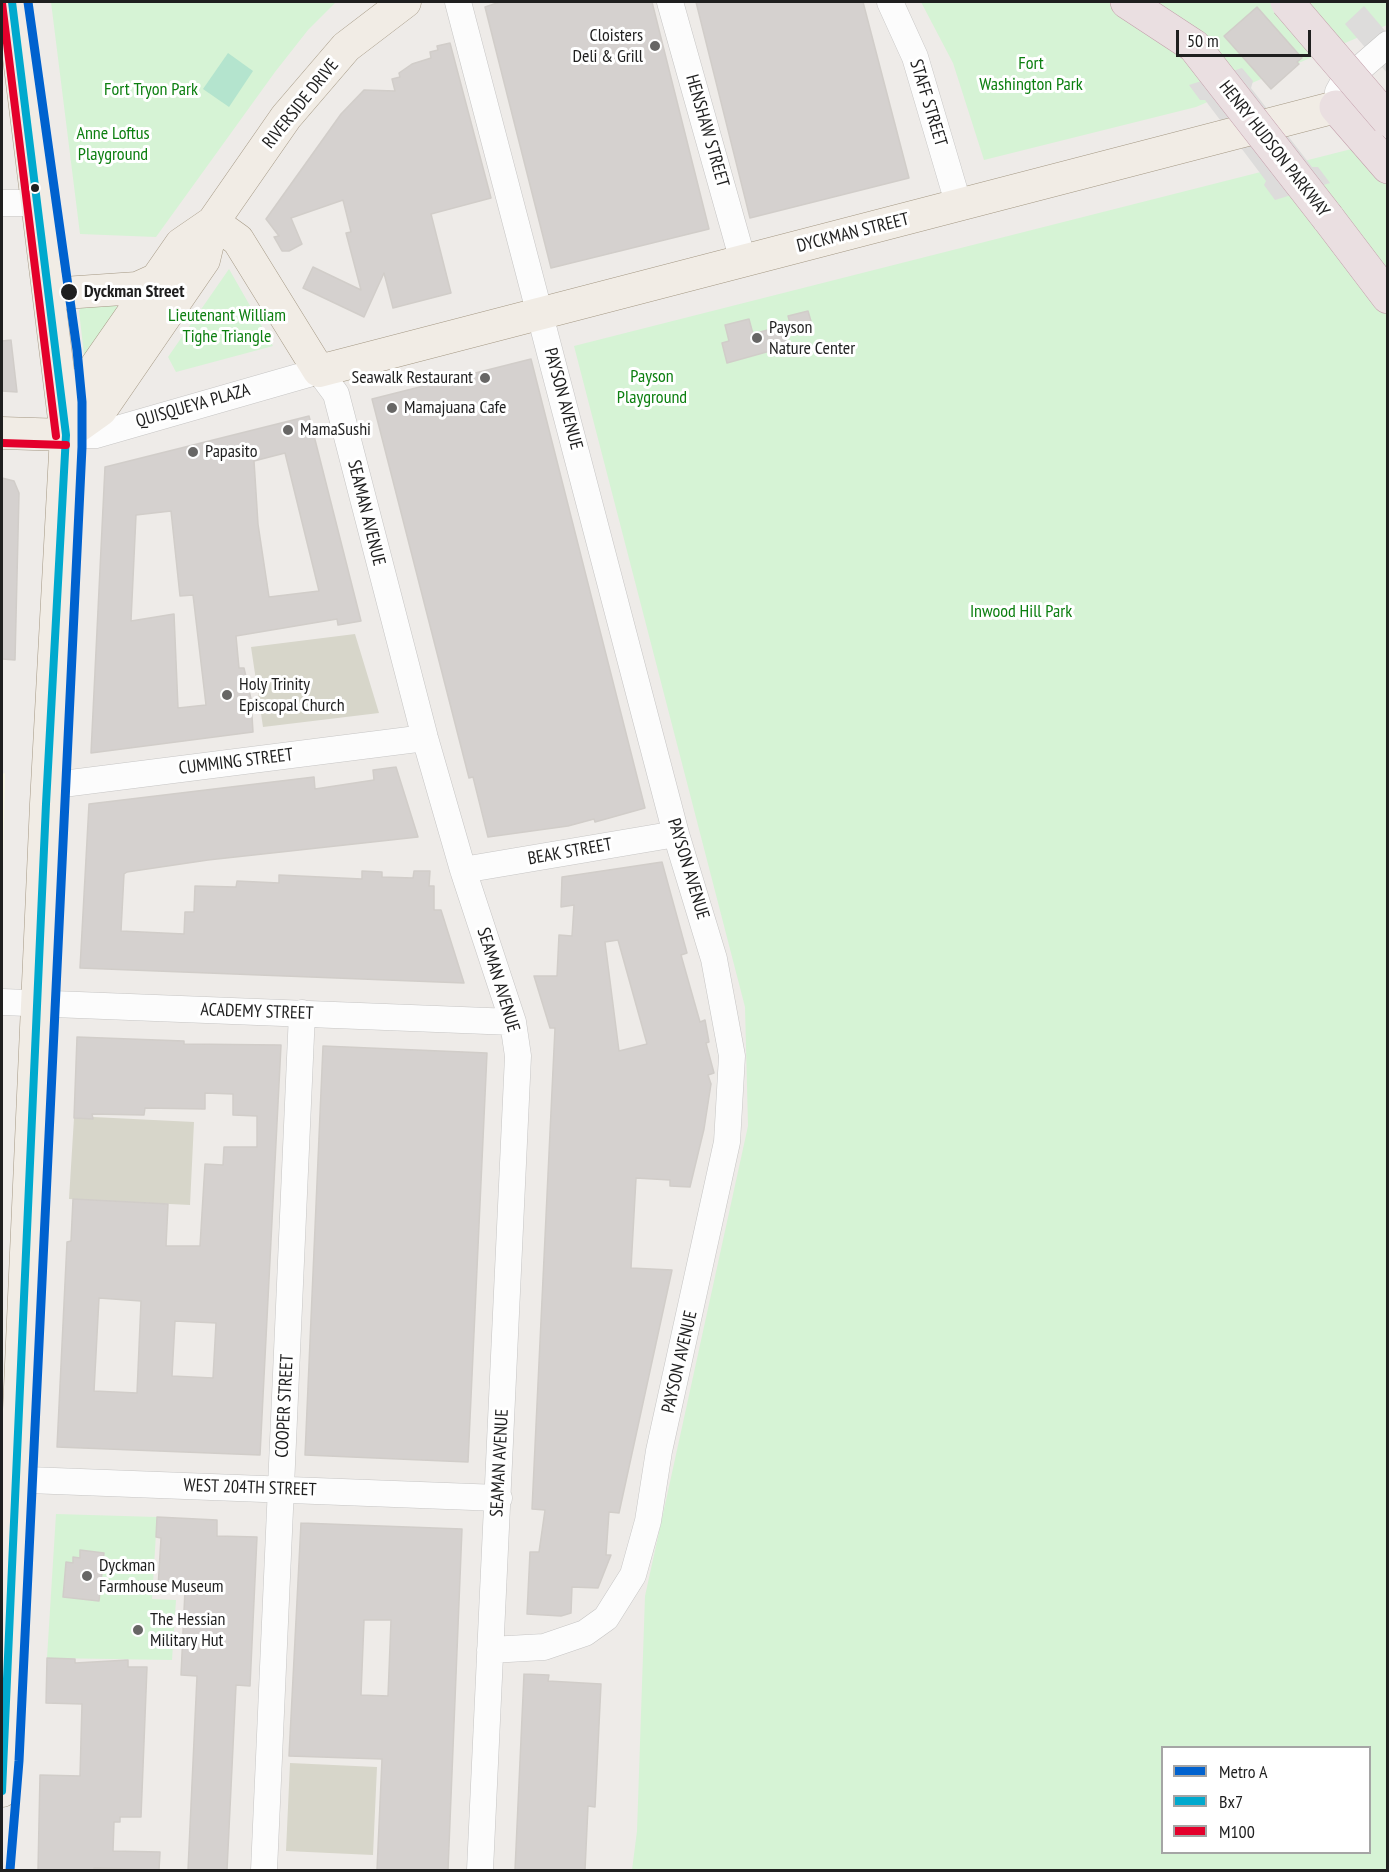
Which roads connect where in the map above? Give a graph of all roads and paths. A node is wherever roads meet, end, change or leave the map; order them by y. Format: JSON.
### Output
{"nodes":[{"id":1,"x":12,"y":2,"type":"edge"},
{"id":2,"x":405,"y":2,"type":"edge"},
{"id":3,"x":458,"y":2,"type":"edge"},
{"id":4,"x":670,"y":2,"type":"edge"},
{"id":5,"x":890,"y":2,"type":"edge"},
{"id":6,"x":1127,"y":2,"type":"edge"},
{"id":7,"x":1161,"y":2,"type":"edge"},
{"id":8,"x":1287,"y":2,"type":"edge"},
{"id":9,"x":1388,"y":44,"type":"edge"},
{"id":10,"x":1194,"y":46,"type":"junction"},
{"id":11,"x":1388,"y":103,"type":"edge"},
{"id":12,"x":1336,"y":107,"type":"junction"},
{"id":13,"x":1388,"y":120,"type":"edge"},
{"id":14,"x":1388,"y":167,"type":"edge"},
{"id":15,"x":2,"y":203,"type":"edge"},
{"id":16,"x":36,"y":203,"type":"junction"},
{"id":17,"x":959,"y":206,"type":"junction"},
{"id":18,"x":213,"y":222,"type":"junction"},
{"id":19,"x":743,"y":261,"type":"junction"},
{"id":20,"x":157,"y":279,"type":"junction"},
{"id":21,"x":49,"y":294,"type":"junction"},
{"id":22,"x":1388,"y":297,"type":"edge"},
{"id":23,"x":541,"y":314,"type":"junction"},
{"id":24,"x":319,"y":371,"type":"junction"},
{"id":25,"x":2,"y":433,"type":"edge"},
{"id":26,"x":66,"y":435,"type":"junction"},
{"id":27,"x":425,"y":738,"type":"junction"},
{"id":28,"x":47,"y":786,"type":"junction"},
{"id":29,"x":676,"y":834,"type":"junction"},
{"id":30,"x":463,"y":870,"type":"junction"},
{"id":31,"x":2,"y":1002,"type":"edge"},
{"id":32,"x":36,"y":1004,"type":"junction"},
{"id":33,"x":302,"y":1013,"type":"junction"},
{"id":34,"x":513,"y":1022,"type":"junction"},
{"id":35,"x":8,"y":1480,"type":"edge"},
{"id":36,"x":281,"y":1490,"type":"junction"},
{"id":37,"x":499,"y":1498,"type":"junction"},
{"id":38,"x":490,"y":1650,"type":"junction"},
{"id":39,"x":2,"y":1791,"type":"edge"},
{"id":40,"x":264,"y":1870,"type":"edge"},
{"id":41,"x":480,"y":1870,"type":"edge"}],
"edges":[{"from":1,"to":16,"type":"main road"},
{"from":2,"to":18,"type":"main road","name":"RIVERSIDE DRIVE"},
{"from":3,"to":23,"type":"street","name":"PAYSON AVENUE"},
{"from":4,"to":19,"type":"street","name":"HENSHAW STREET"},
{"from":5,"to":17,"type":"street","name":"STAFF STREET"},
{"from":6,"to":10,"type":"highway"},
{"from":7,"to":10,"type":"highway","name":"HENRY HUDSON PARKWAY"},
{"from":8,"to":13,"type":"highway","bridge":true},
{"from":9,"to":12,"type":"street"},
{"from":10,"to":22,"type":"highway","name":"HENRY HUDSON PARKWAY","bridge":true},
{"from":11,"to":12,"type":"street","name":"DYCKMAN STREET"},
{"from":12,"to":14,"type":"highway"},
{"from":12,"to":17,"type":"main road","name":"DYCKMAN STREET"},
{"from":15,"to":16,"type":"street"},
{"from":16,"to":21,"type":"main road"},
{"from":17,"to":19,"type":"main road","name":"DYCKMAN STREET"},
{"from":18,"to":20,"type":"main road","name":"RIVERSIDE DRIVE"},
{"from":18,"to":24,"type":"main road","name":"SEAMAN AVENUE"},
{"from":18,"to":26,"type":"main road","name":"RIVERSIDE DRIVE"},
{"from":19,"to":23,"type":"main road","name":"DYCKMAN STREET"},
{"from":20,"to":21,"type":"main road"},
{"from":20,"to":26,"type":"main road","name":"RIVERSIDE DRIVE"},
{"from":21,"to":26,"type":"main road"},
{"from":23,"to":24,"type":"main road","name":"DYCKMAN STREET"},
{"from":23,"to":29,"type":"street","name":"PAYSON AVENUE"},
{"from":24,"to":26,"type":"street","name":"QUISQUEYA PLAZA"},
{"from":24,"to":27,"type":"street","name":"SEAMAN AVENUE"},
{"from":25,"to":26,"type":"main road"},
{"from":26,"to":28,"type":"main road"},
{"from":27,"to":28,"type":"street","name":"CUMMING STREET"},
{"from":27,"to":30,"type":"street","name":"SEAMAN AVENUE"},
{"from":28,"to":32,"type":"main road"},
{"from":29,"to":30,"type":"street","name":"BEAK STREET"},
{"from":29,"to":38,"type":"street","name":"PAYSON AVENUE"},
{"from":30,"to":34,"type":"street","name":"SEAMAN AVENUE"},
{"from":31,"to":32,"type":"street","name":"ACADEMY STREET"},
{"from":32,"to":33,"type":"street","name":"ACADEMY STREET"},
{"from":32,"to":35,"type":"main road"},
{"from":33,"to":34,"type":"street","name":"ACADEMY STREET"},
{"from":33,"to":36,"type":"street","name":"COOPER STREET"},
{"from":34,"to":37,"type":"street","name":"SEAMAN AVENUE"},
{"from":35,"to":36,"type":"street","name":"WEST 204TH STREET"},
{"from":35,"to":39,"type":"main road"},
{"from":36,"to":37,"type":"street","name":"WEST 204TH STREET"},
{"from":36,"to":40,"type":"street","name":"COOPER STREET"},
{"from":37,"to":38,"type":"street","name":"SEAMAN AVENUE"},
{"from":38,"to":41,"type":"street","name":"SEAMAN AVENUE"}]}
